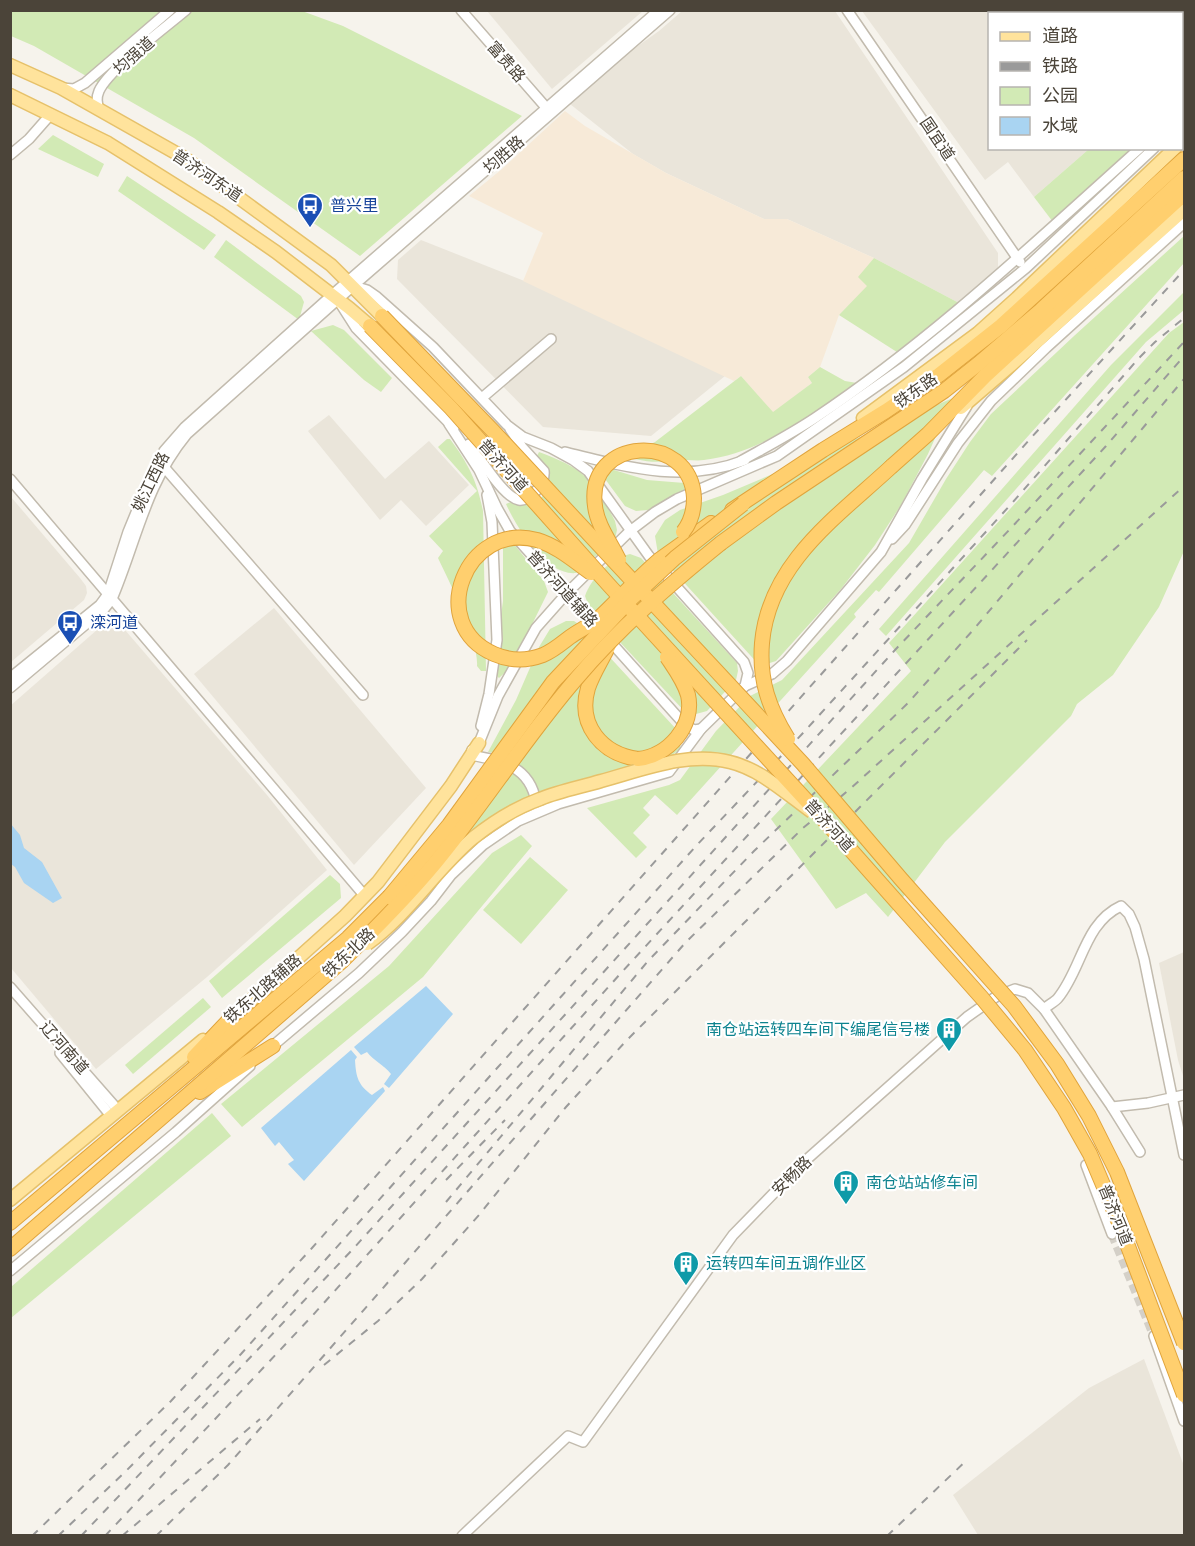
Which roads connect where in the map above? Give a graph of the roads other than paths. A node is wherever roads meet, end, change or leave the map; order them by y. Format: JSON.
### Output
{"nodes":[{"id":1,"x":170,"y":10,"type":"edge"},
{"id":2,"x":186,"y":10,"type":"edge"},
{"id":3,"x":461,"y":10,"type":"edge"},
{"id":4,"x":658,"y":10,"type":"edge"},
{"id":5,"x":670,"y":10,"type":"edge"},
{"id":6,"x":847,"y":10,"type":"edge"},
{"id":7,"x":10,"y":64,"type":"edge"},
{"id":8,"x":61,"y":88,"type":"junction"},
{"id":9,"x":10,"y":95,"type":"edge"},
{"id":10,"x":99,"y":110,"type":"junction"},
{"id":11,"x":549,"y":110,"type":"junction"},
{"id":12,"x":51,"y":114,"type":"junction"},
{"id":13,"x":1138,"y":150,"type":"edge"},
{"id":14,"x":1152,"y":150,"type":"edge"},
{"id":15,"x":1172,"y":150,"type":"edge"},
{"id":16,"x":10,"y":155,"type":"edge"},
{"id":17,"x":1185,"y":159,"type":"edge"},
{"id":18,"x":1185,"y":178,"type":"edge"},
{"id":19,"x":1185,"y":194,"type":"edge"},
{"id":20,"x":1185,"y":210,"type":"edge"},
{"id":21,"x":1185,"y":223,"type":"edge"},
{"id":22,"x":1016,"y":258,"type":"junction"},
{"id":23,"x":1026,"y":268,"type":"junction"},
{"id":24,"x":351,"y":284,"type":"junction"},
{"id":25,"x":335,"y":297,"type":"junction"},
{"id":26,"x":382,"y":316,"type":"joint"},
{"id":27,"x":370,"y":326,"type":"joint"},
{"id":28,"x":551,"y":339,"type":"dead end"},
{"id":29,"x":985,"y":376,"type":"junction"},
{"id":30,"x":483,"y":397,"type":"junction"},
{"id":31,"x":970,"y":401,"type":"junction"},
{"id":32,"x":449,"y":424,"type":"junction"},
{"id":33,"x":507,"y":425,"type":"junction"},
{"id":34,"x":813,"y":431,"type":"junction"},
{"id":35,"x":928,"y":434,"type":"junction"},
{"id":36,"x":551,"y":448,"type":"junction"},
{"id":37,"x":823,"y":450,"type":"junction"},
{"id":38,"x":741,"y":461,"type":"junction"},
{"id":39,"x":164,"y":467,"type":"junction"},
{"id":40,"x":10,"y":479,"type":"edge"},
{"id":41,"x":484,"y":481,"type":"junction"},
{"id":42,"x":743,"y":504,"type":"junction"},
{"id":43,"x":630,"y":531,"type":"junction"},
{"id":44,"x":881,"y":552,"type":"junction"},
{"id":45,"x":659,"y":560,"type":"junction"},
{"id":46,"x":627,"y":575,"type":"junction"},
{"id":47,"x":608,"y":584,"type":"junction"},
{"id":48,"x":567,"y":593,"type":"junction"},
{"id":49,"x":110,"y":596,"type":"junction"},
{"id":50,"x":630,"y":600,"type":"joint"},
{"id":51,"x":640,"y":611,"type":"joint"},
{"id":52,"x":600,"y":617,"type":"junction"},
{"id":53,"x":649,"y":630,"type":"junction"},
{"id":54,"x":609,"y":644,"type":"junction"},
{"id":55,"x":10,"y":678,"type":"edge"},
{"id":56,"x":553,"y":682,"type":"junction"},
{"id":57,"x":745,"y":686,"type":"junction"},
{"id":58,"x":10,"y":688,"type":"edge"},
{"id":59,"x":363,"y":695,"type":"dead end"},
{"id":60,"x":701,"y":729,"type":"junction"},
{"id":61,"x":479,"y":743,"type":"joint"},
{"id":62,"x":471,"y":755,"type":"junction"},
{"id":63,"x":803,"y":764,"type":"junction"},
{"id":64,"x":526,"y":818,"type":"junction"},
{"id":65,"x":826,"y":822,"type":"junction"},
{"id":66,"x":364,"y":896,"type":"junction"},
{"id":67,"x":341,"y":962,"type":"junction"},
{"id":68,"x":10,"y":987,"type":"edge"},
{"id":69,"x":10,"y":993,"type":"edge"},
{"id":70,"x":1044,"y":1009,"type":"junction"},
{"id":71,"x":232,"y":1017,"type":"junction"},
{"id":72,"x":273,"y":1046,"type":"junction"},
{"id":73,"x":1185,"y":1095,"type":"edge"},
{"id":74,"x":1172,"y":1098,"type":"junction"},
{"id":75,"x":148,"y":1106,"type":"junction"},
{"id":76,"x":1112,"y":1107,"type":"junction"},
{"id":77,"x":114,"y":1113,"type":"junction"},
{"id":78,"x":161,"y":1119,"type":"junction"},
{"id":79,"x":1140,"y":1152,"type":"dead end"},
{"id":80,"x":1185,"y":1155,"type":"edge"},
{"id":81,"x":1086,"y":1165,"type":"dead end"},
{"id":82,"x":10,"y":1200,"type":"edge"},
{"id":83,"x":10,"y":1223,"type":"edge"},
{"id":84,"x":1112,"y":1234,"type":"tunnel mouth"},
{"id":85,"x":10,"y":1249,"type":"edge"},
{"id":86,"x":10,"y":1271,"type":"edge"},
{"id":87,"x":1154,"y":1336,"type":"tunnel mouth"},
{"id":88,"x":1185,"y":1343,"type":"edge"},
{"id":89,"x":1185,"y":1395,"type":"edge"},
{"id":90,"x":1185,"y":1421,"type":"edge"},
{"id":91,"x":462,"y":1536,"type":"edge"}],
"edges":[{"from":1,"to":8,"type":"street","name":"均强道"},
{"from":2,"to":10,"type":"street","name":"均强道"},
{"from":3,"to":11,"type":"street","name":"富贵路"},
{"from":4,"to":11,"type":"street","name":"均胜路"},
{"from":5,"to":11,"type":"street","name":"均胜路"},
{"from":6,"to":22,"type":"street","name":"国宜道"},
{"from":7,"to":8,"type":"main road","name":"普济河东道"},
{"from":8,"to":10,"type":"main road","name":"普济河东道"},
{"from":9,"to":12,"type":"main road","name":"普济河东道"},
{"from":10,"to":24,"type":"main road","name":"普济河东道"},
{"from":11,"to":24,"type":"street","name":"均胜路"},
{"from":12,"to":16,"type":"street"},
{"from":12,"to":25,"type":"main road","name":"普济河东道"},
{"from":13,"to":22,"type":"street","name":"铁东路"},
{"from":14,"to":23,"type":"street","name":"铁东路"},
{"from":15,"to":37,"type":"main road"},
{"from":17,"to":37,"type":"highway","name":"铁东路"},
{"from":18,"to":51,"type":"highway","name":"铁东路","bridge":true},
{"from":19,"to":29,"type":"highway"},
{"from":20,"to":31,"type":"main road"},
{"from":21,"to":44,"type":"street"},
{"from":22,"to":23,"type":"street","name":"国宜道"},
{"from":22,"to":38,"type":"street","name":"铁东路"},
{"from":23,"to":34,"type":"street","name":"铁东路"},
{"from":24,"to":25,"type":"street","name":"均胜路"},
{"from":24,"to":26,"type":"main road","name":"普济河东道"},
{"from":24,"to":30,"type":"street","name":"普济河道辅路"},
{"from":25,"to":27,"type":"main road","name":"普济河东道"},
{"from":25,"to":32,"type":"street","name":"普济河道辅路"},
{"from":25,"to":39,"type":"street","name":"姚江西路"},
{"from":25,"to":49,"type":"street","name":"姚江西路"},
{"from":26,"to":46,"type":"highway","name":"普济河道","bridge":true},
{"from":27,"to":47,"type":"highway","name":"普济河道","bridge":true},
{"from":28,"to":30,"type":"street"},
{"from":29,"to":31,"type":"street"},
{"from":29,"to":35,"type":"highway"},
{"from":30,"to":33,"type":"street","name":"普济河道辅路"},
{"from":31,"to":35,"type":"main road"},
{"from":31,"to":44,"type":"street"},
{"from":32,"to":33,"type":"street","name":"普济河道辅路"},
{"from":32,"to":41,"type":"street","name":"普济河道辅路"},
{"from":33,"to":36,"type":"street","name":"普济河道辅路"},
{"from":34,"to":38,"type":"street","name":"铁东路"},
{"from":34,"to":43,"type":"street","name":"铁东路"},
{"from":35,"to":63,"type":"highway","bridge":true},
{"from":36,"to":38,"type":"street","name":"铁东路"},
{"from":36,"to":43,"type":"street","name":"普济河道辅路"},
{"from":37,"to":42,"type":"highway","name":"铁东路"},
{"from":39,"to":49,"type":"street","name":"姚江西路"},
{"from":39,"to":59,"type":"street"},
{"from":40,"to":49,"type":"street"},
{"from":41,"to":48,"type":"street","name":"普济河道辅路"},
{"from":41,"to":62,"type":"street"},
{"from":42,"to":45,"type":"highway","bridge":true},
{"from":42,"to":50,"type":"highway","name":"铁东路","bridge":true},
{"from":43,"to":48,"type":"street","name":"铁东路"},
{"from":43,"to":57,"type":"street","name":"普济河道辅路"},
{"from":44,"to":57,"type":"street"},
{"from":45,"to":46,"type":"highway","bridge":true},
{"from":45,"to":52,"type":"highway","bridge":true},
{"from":46,"to":63,"type":"highway","name":"普济河道","bridge":true},
{"from":47,"to":52,"type":"highway","bridge":true},
{"from":47,"to":53,"type":"highway","name":"普济河道","bridge":true},
{"from":48,"to":60,"type":"street","name":"普济河道辅路"},
{"from":48,"to":61,"type":"street"},
{"from":49,"to":55,"type":"street","name":"姚江西路"},
{"from":49,"to":58,"type":"street","name":"姚江西路"},
{"from":49,"to":66,"type":"street"},
{"from":50,"to":56,"type":"highway","name":"铁东北路","bridge":true},
{"from":51,"to":54,"type":"highway","name":"铁东北路","bridge":true},
{"from":52,"to":56,"type":"highway","bridge":true},
{"from":53,"to":54,"type":"highway","bridge":true},
{"from":53,"to":65,"type":"highway","name":"普济河道","bridge":true},
{"from":54,"to":67,"type":"highway","name":"铁东北路","bridge":true},
{"from":56,"to":75,"type":"highway","name":"铁东北路","bridge":true},
{"from":57,"to":60,"type":"street"},
{"from":60,"to":64,"type":"street"},
{"from":61,"to":62,"type":"main road","name":"铁东北路辅路"},
{"from":62,"to":64,"type":"street"},
{"from":62,"to":66,"type":"main road","name":"铁东北路辅路"},
{"from":63,"to":88,"type":"highway","name":"普济河道","bridge":true},
{"from":64,"to":72,"type":"street"},
{"from":65,"to":67,"type":"main road","bridge":true},
{"from":65,"to":89,"type":"highway","name":"普济河道","bridge":true},
{"from":66,"to":71,"type":"main road","name":"铁东北路辅路"},
{"from":67,"to":78,"type":"highway","name":"铁东北路"},
{"from":68,"to":77,"type":"street","name":"辽河南道"},
{"from":69,"to":77,"type":"street","name":"辽河南道"},
{"from":70,"to":74,"type":"street"},
{"from":70,"to":76,"type":"street","name":"安畅路"},
{"from":70,"to":91,"type":"street","name":"安畅路"},
{"from":71,"to":75,"type":"highway"},
{"from":71,"to":77,"type":"main road","name":"铁东北路辅路"},
{"from":72,"to":78,"type":"highway"},
{"from":72,"to":86,"type":"street"},
{"from":73,"to":74,"type":"street"},
{"from":74,"to":76,"type":"street"},
{"from":74,"to":80,"type":"street"},
{"from":75,"to":83,"type":"highway","name":"铁东北路"},
{"from":76,"to":79,"type":"street","name":"安畅路"},
{"from":77,"to":82,"type":"main road","name":"铁东北路辅路"},
{"from":78,"to":85,"type":"highway","name":"铁东北路"},
{"from":81,"to":84,"type":"street"},
{"from":87,"to":90,"type":"street"}]}
